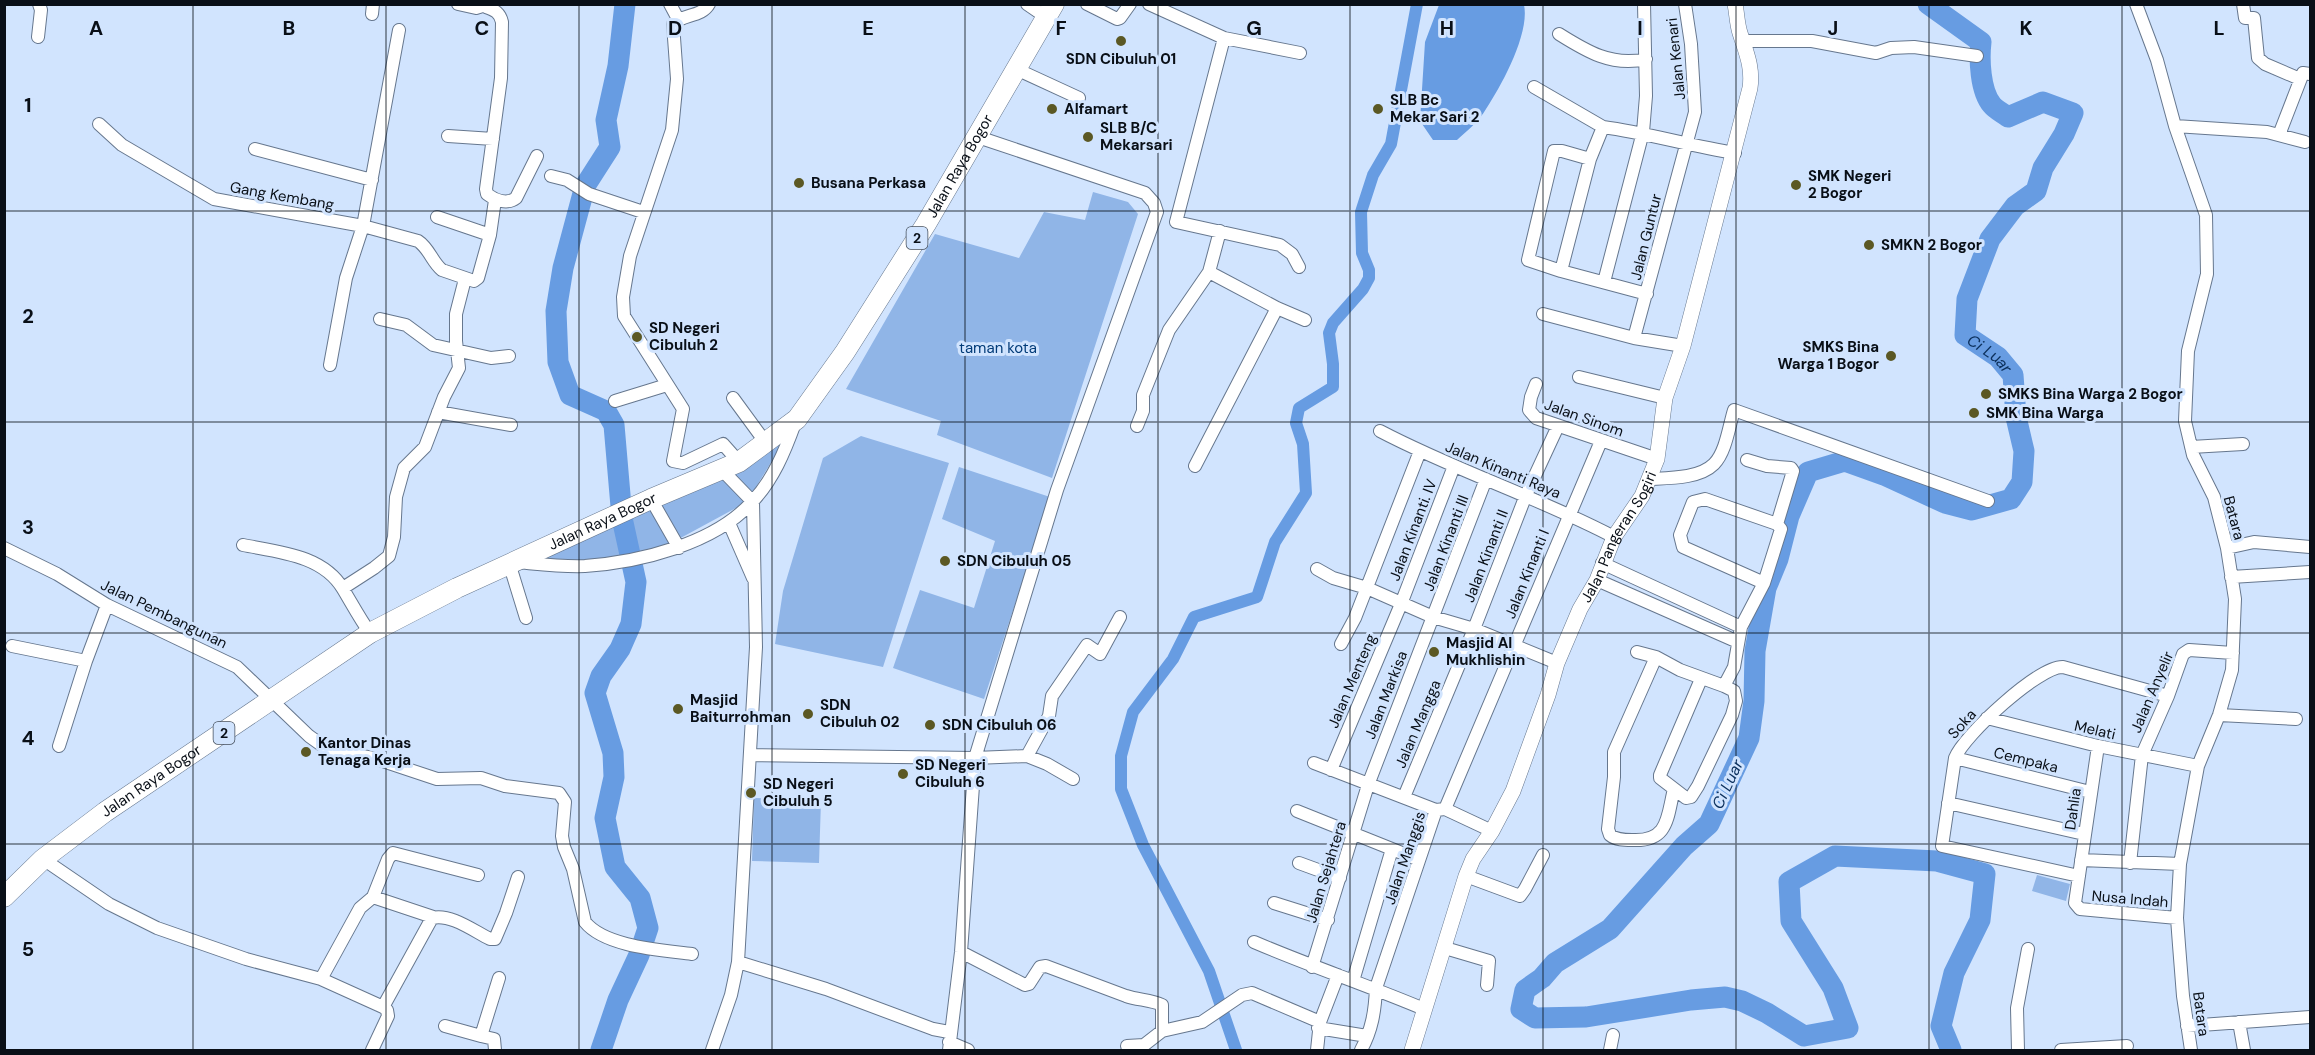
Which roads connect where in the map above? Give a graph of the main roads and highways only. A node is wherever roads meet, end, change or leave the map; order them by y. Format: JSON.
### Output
{"nodes":[{"id":1,"x":1050,"y":11,"type":"edge"},
{"id":2,"x":4,"y":897,"type":"edge"}],
"edges":[{"from":1,"to":2,"type":"highway","name":"Jalan Raya Bogor","number":"2"}]}
